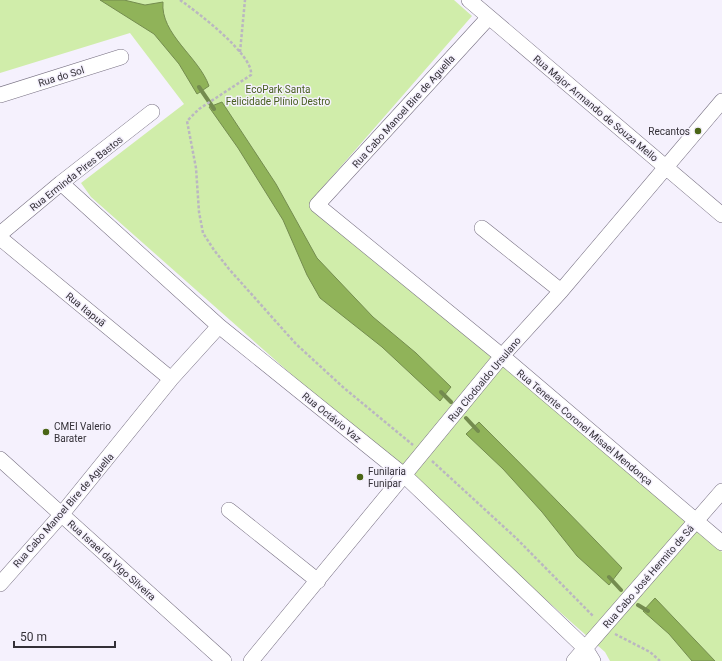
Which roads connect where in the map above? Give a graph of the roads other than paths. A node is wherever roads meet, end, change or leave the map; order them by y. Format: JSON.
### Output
{"nodes":[{"id":1,"x":469,"y":0,"type":"edge"},
{"id":2,"x":489,"y":17,"type":"junction"},
{"id":3,"x":121,"y":57,"type":"dead end"},
{"id":4,"x":0,"y":95,"type":"edge"},
{"id":5,"x":722,"y":101,"type":"edge"},
{"id":6,"x":152,"y":112,"type":"dead end"},
{"id":7,"x":665,"y":167,"type":"junction"},
{"id":8,"x":61,"y":183,"type":"junction"},
{"id":9,"x":317,"y":205,"type":"joint"},
{"id":10,"x":722,"y":215,"type":"edge"},
{"id":11,"x":482,"y":228,"type":"dead end"},
{"id":12,"x":0,"y":234,"type":"edge"},
{"id":13,"x":0,"y":238,"type":"edge"},
{"id":14,"x":561,"y":291,"type":"junction"},
{"id":15,"x":219,"y":326,"type":"junction"},
{"id":16,"x":502,"y":356,"type":"junction"},
{"id":17,"x":172,"y":379,"type":"junction"},
{"id":18,"x":0,"y":459,"type":"edge"},
{"id":19,"x":405,"y":476,"type":"junction"},
{"id":20,"x":722,"y":491,"type":"edge"},
{"id":21,"x":229,"y":510,"type":"dead end"},
{"id":22,"x":61,"y":515,"type":"junction"},
{"id":23,"x":696,"y":521,"type":"junction"},
{"id":24,"x":722,"y":543,"type":"edge"},
{"id":25,"x":318,"y":581,"type":"junction"},
{"id":26,"x":0,"y":584,"type":"edge"},
{"id":27,"x":589,"y":655,"type":"edge"},
{"id":28,"x":224,"y":661,"type":"edge"},
{"id":29,"x":251,"y":661,"type":"edge"},
{"id":30,"x":574,"y":661,"type":"edge"}],
"edges":[{"from":1,"to":2,"type":"street","name":"Rua Major Armando de Souza Mello"},
{"from":2,"to":7,"type":"street","name":"Rua Major Armando de Souza Mello"},
{"from":2,"to":9,"type":"street","name":"Rua Cabo Manoel Bire de Aguella"},
{"from":3,"to":4,"type":"street","name":"Rua do Sol"},
{"from":5,"to":7,"type":"street","name":"Rua Clodoaldo Ursulano"},
{"from":6,"to":8,"type":"street","name":"Rua Erminda Pires Bastos"},
{"from":7,"to":10,"type":"street","name":"Rua Major Armando de Souza Mello"},
{"from":7,"to":14,"type":"street","name":"Rua Clodoaldo Ursulano"},
{"from":8,"to":12,"type":"street","name":"Rua Erminda Pires Bastos"},
{"from":8,"to":15,"type":"street","name":"Rua Octávio Vaz"},
{"from":9,"to":16,"type":"street","name":"Rua Tenente Coronel Misael Mendonça"},
{"from":11,"to":14,"type":"street"},
{"from":13,"to":17,"type":"street","name":"Rua Itapuã"},
{"from":14,"to":16,"type":"street","name":"Rua Clodoaldo Ursulano"},
{"from":15,"to":17,"type":"street","name":"Rua Cabo Manoel Bire de Aguella"},
{"from":15,"to":19,"type":"street","name":"Rua Octávio Vaz"},
{"from":16,"to":19,"type":"street","name":"Rua Clodoaldo Ursulano"},
{"from":16,"to":23,"type":"street","name":"Rua Tenente Coronel Misael Mendonça"},
{"from":17,"to":22,"type":"street","name":"Rua Cabo Manoel Bire de Aguella"},
{"from":18,"to":22,"type":"street","name":"Rua Israel da Vigo Silveira"},
{"from":19,"to":25,"type":"street","name":"Rua Clodoaldo Ursulano"},
{"from":19,"to":27,"type":"street","name":"Rua Octávio Vaz"},
{"from":20,"to":23,"type":"street","name":"Rua Cabo José Hermito de Sá"},
{"from":21,"to":25,"type":"street"},
{"from":22,"to":26,"type":"street","name":"Rua Cabo Manoel Bire de Aguella"},
{"from":22,"to":28,"type":"street","name":"Rua Israel da Vigo Silveira"},
{"from":23,"to":24,"type":"street","name":"Rua Tenente Coronel Misael Mendonça"},
{"from":23,"to":27,"type":"street","name":"Rua Cabo José Hermito de Sá"},
{"from":25,"to":29,"type":"street","name":"Rua Clodoaldo Ursulano"},
{"from":27,"to":30,"type":"street","name":"Rua Cabo José Hermito de Sá"}]}
